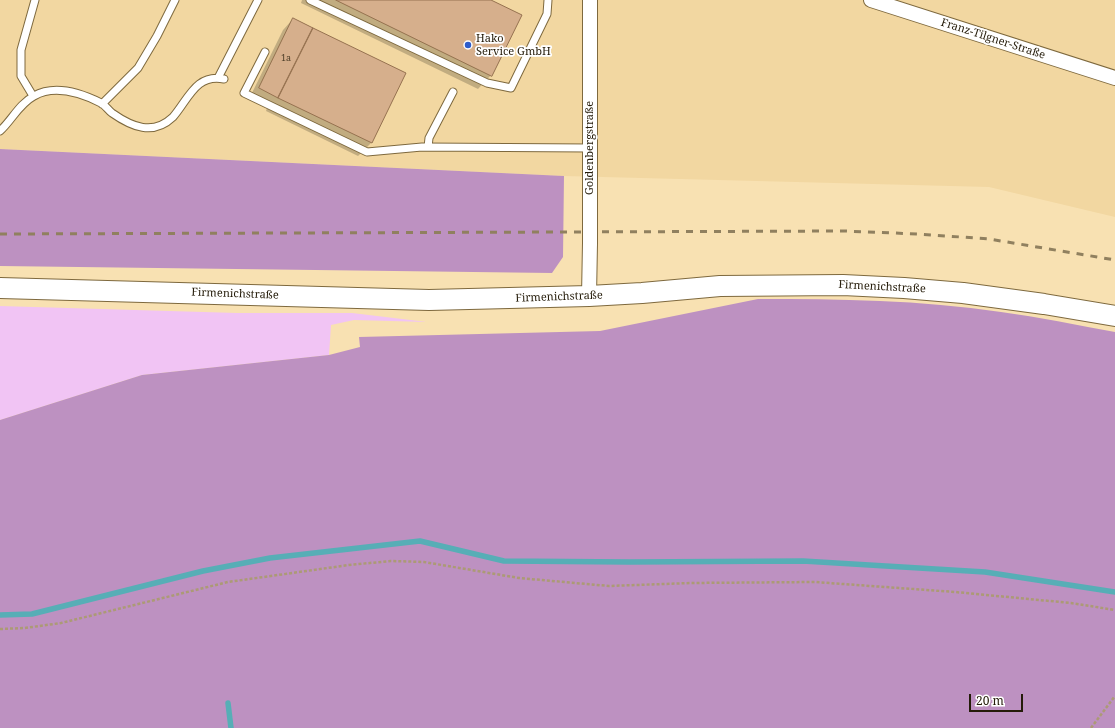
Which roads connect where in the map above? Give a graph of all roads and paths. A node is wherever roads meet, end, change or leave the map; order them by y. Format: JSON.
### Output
{"nodes":[{"id":1,"x":35,"y":0,"type":"edge"},
{"id":2,"x":175,"y":0,"type":"edge"},
{"id":3,"x":258,"y":0,"type":"edge"},
{"id":4,"x":310,"y":0,"type":"edge"},
{"id":5,"x":548,"y":0,"type":"edge"},
{"id":6,"x":590,"y":0,"type":"edge"},
{"id":7,"x":871,"y":0,"type":"edge"},
{"id":8,"x":265,"y":52,"type":"dead end"},
{"id":9,"x":1115,"y":78,"type":"edge"},
{"id":10,"x":453,"y":92,"type":"dead end"},
{"id":11,"x":33,"y":96,"type":"junction"},
{"id":12,"x":102,"y":104,"type":"junction"},
{"id":13,"x":0,"y":131,"type":"edge"},
{"id":14,"x":428,"y":147,"type":"junction"},
{"id":15,"x":590,"y":148,"type":"junction"},
{"id":16,"x":0,"y":288,"type":"edge"},
{"id":17,"x":589,"y":296,"type":"junction"},
{"id":18,"x":1115,"y":316,"type":"edge"},
{"id":19,"x":1115,"y":610,"type":"edge"},
{"id":20,"x":0,"y":629,"type":"edge"},
{"id":21,"x":1115,"y":696,"type":"edge"},
{"id":22,"x":1091,"y":728,"type":"edge"}],
"edges":[{"from":1,"to":11,"type":"lane"},
{"from":2,"to":12,"type":"lane"},
{"from":3,"to":12,"type":"lane"},
{"from":4,"to":5,"type":"lane"},
{"from":6,"to":15,"type":"street","name":"Goldenbergstraße"},
{"from":7,"to":9,"type":"street","name":"Franz-Tilgner-Straße"},
{"from":8,"to":14,"type":"lane"},
{"from":10,"to":14,"type":"lane"},
{"from":11,"to":12,"type":"lane"},
{"from":11,"to":13,"type":"lane"},
{"from":14,"to":15,"type":"lane"},
{"from":15,"to":17,"type":"street","name":"Goldenbergstraße","bridge":true},
{"from":16,"to":17,"type":"street","name":"Firmenichstraße"},
{"from":17,"to":18,"type":"street","name":"Firmenichstraße"},
{"from":19,"to":20,"type":"path"},
{"from":21,"to":22,"type":"path"}]}
